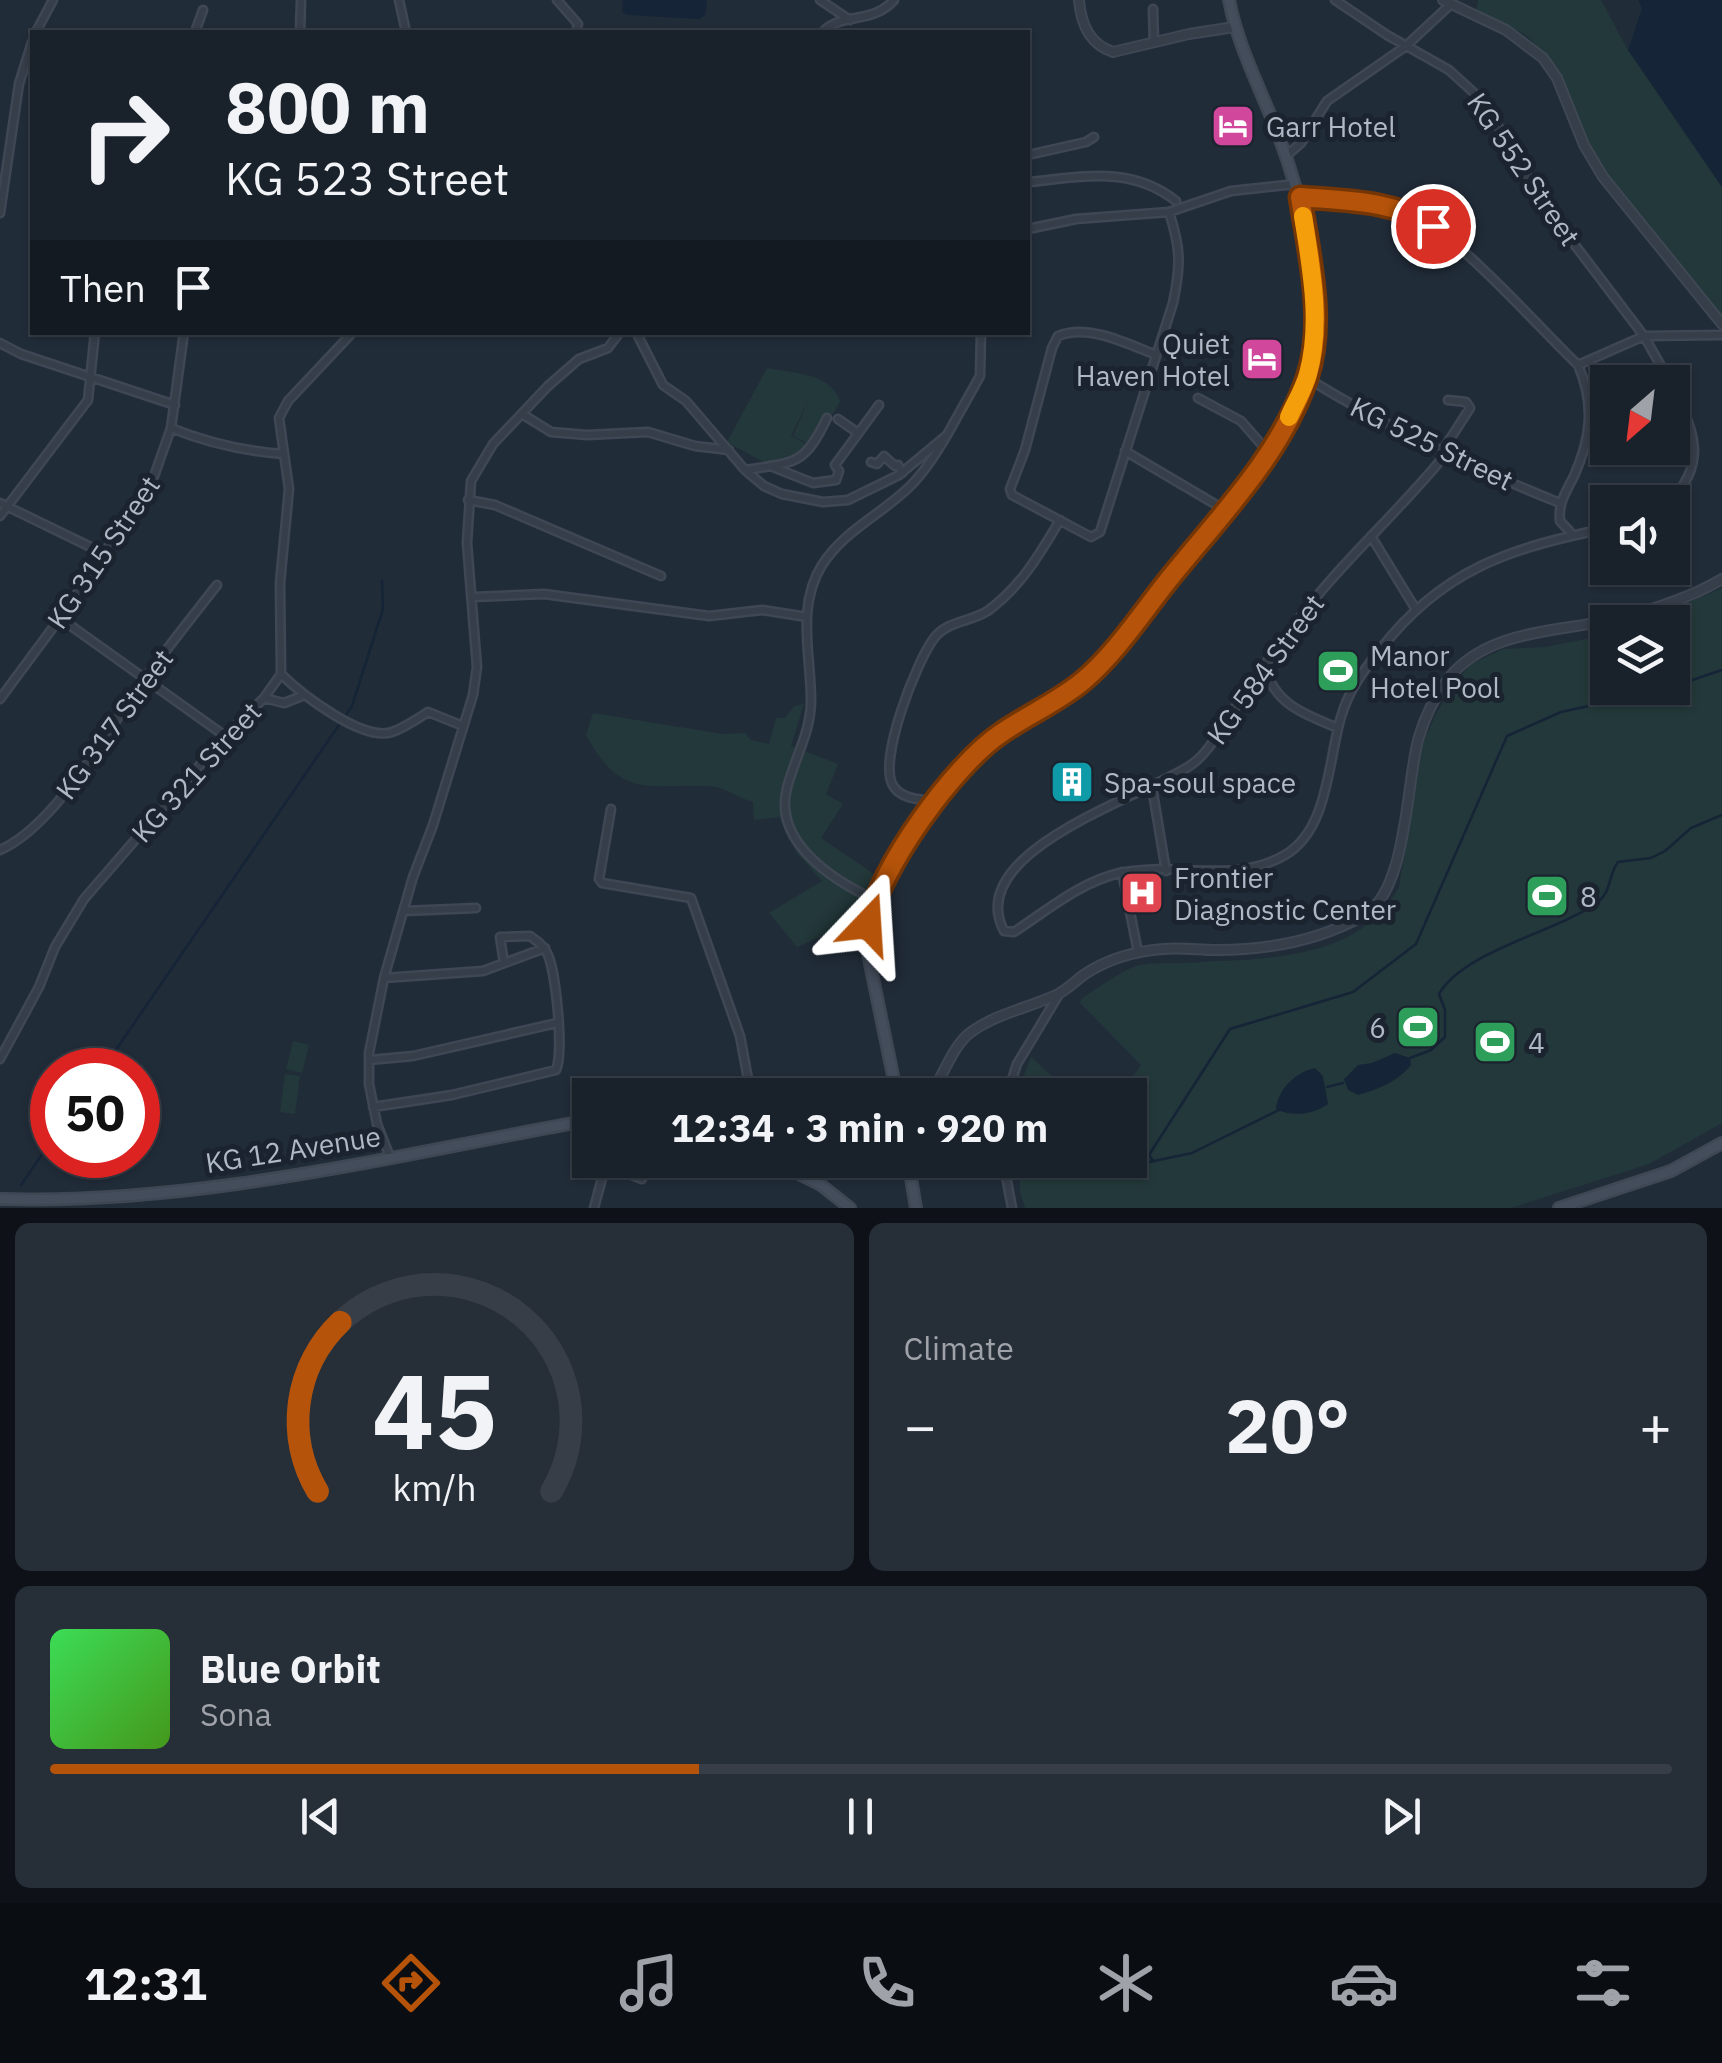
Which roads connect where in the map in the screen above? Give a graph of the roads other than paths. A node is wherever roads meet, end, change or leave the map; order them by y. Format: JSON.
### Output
{"nodes":[{"id":1,"x":53,"y":0,"type":"edge"},
{"id":2,"x":301,"y":0,"type":"edge"},
{"id":3,"x":399,"y":0,"type":"edge"},
{"id":4,"x":557,"y":0,"type":"edge"},
{"id":5,"x":820,"y":0,"type":"edge"},
{"id":6,"x":894,"y":0,"type":"edge"},
{"id":7,"x":1079,"y":0,"type":"edge"},
{"id":8,"x":1229,"y":0,"type":"edge"},
{"id":9,"x":1335,"y":0,"type":"edge"},
{"id":10,"x":1446,"y":2,"type":"edge"},
{"id":11,"x":1153,"y":9,"type":"dead end"},
{"id":12,"x":204,"y":10,"type":"dead end"},
{"id":13,"x":851,"y":20,"type":"junction"},
{"id":14,"x":1234,"y":28,"type":"junction"},
{"id":15,"x":37,"y":30,"type":"edge"},
{"id":16,"x":196,"y":30,"type":"edge"},
{"id":17,"x":300,"y":30,"type":"edge"},
{"id":18,"x":406,"y":30,"type":"edge"},
{"id":19,"x":576,"y":30,"type":"edge"},
{"id":20,"x":825,"y":30,"type":"edge"},
{"id":21,"x":1154,"y":42,"type":"junction"},
{"id":22,"x":1406,"y":46,"type":"junction"},
{"id":23,"x":29,"y":61,"type":"edge"},
{"id":24,"x":1094,"y":137,"type":"dead end"},
{"id":25,"x":1030,"y":155,"type":"edge"},
{"id":26,"x":1286,"y":156,"type":"junction"},
{"id":27,"x":1030,"y":182,"type":"edge"},
{"id":28,"x":1296,"y":184,"type":"junction"},
{"id":29,"x":1300,"y":197,"type":"junction"},
{"id":30,"x":1176,"y":202,"type":"dead end"},
{"id":31,"x":1169,"y":212,"type":"junction"},
{"id":32,"x":0,"y":213,"type":"edge"},
{"id":33,"x":1030,"y":229,"type":"edge"},
{"id":34,"x":1722,"y":324,"type":"edge"},
{"id":35,"x":96,"y":335,"type":"edge"},
{"id":36,"x":184,"y":335,"type":"edge"},
{"id":37,"x":349,"y":335,"type":"edge"},
{"id":38,"x":618,"y":335,"type":"edge"},
{"id":39,"x":638,"y":335,"type":"edge"},
{"id":40,"x":981,"y":335,"type":"edge"},
{"id":41,"x":1722,"y":335,"type":"edge"},
{"id":42,"x":1644,"y":336,"type":"junction"},
{"id":43,"x":0,"y":343,"type":"edge"},
{"id":44,"x":1156,"y":355,"type":"junction"},
{"id":45,"x":1578,"y":365,"type":"junction"},
{"id":46,"x":1660,"y":365,"type":"edge"},
{"id":47,"x":90,"y":377,"type":"junction"},
{"id":48,"x":1307,"y":378,"type":"junction"},
{"id":49,"x":1198,"y":398,"type":"dead end"},
{"id":50,"x":1448,"y":400,"type":"dead end"},
{"id":51,"x":879,"y":404,"type":"dead end"},
{"id":52,"x":175,"y":405,"type":"junction"},
{"id":53,"x":522,"y":414,"type":"junction"},
{"id":54,"x":828,"y":418,"type":"dead end"},
{"id":55,"x":838,"y":419,"type":"dead end"},
{"id":56,"x":1690,"y":427,"type":"edge"},
{"id":57,"x":171,"y":428,"type":"junction"},
{"id":58,"x":858,"y":433,"type":"junction"},
{"id":59,"x":947,"y":434,"type":"junction"},
{"id":60,"x":730,"y":450,"type":"junction"},
{"id":61,"x":1125,"y":451,"type":"junction"},
{"id":62,"x":1269,"y":453,"type":"junction"},
{"id":63,"x":282,"y":454,"type":"junction"},
{"id":64,"x":1443,"y":454,"type":"junction"},
{"id":65,"x":872,"y":462,"type":"dead end"},
{"id":66,"x":770,"y":466,"type":"junction"},
{"id":67,"x":745,"y":470,"type":"junction"},
{"id":68,"x":902,"y":474,"type":"junction"},
{"id":69,"x":1682,"y":485,"type":"edge"},
{"id":70,"x":468,"y":500,"type":"junction"},
{"id":71,"x":1560,"y":503,"type":"junction"},
{"id":72,"x":4,"y":504,"type":"edge"},
{"id":73,"x":1225,"y":510,"type":"junction"},
{"id":74,"x":0,"y":516,"type":"edge"},
{"id":75,"x":1060,"y":520,"type":"junction"},
{"id":76,"x":1590,"y":532,"type":"edge"},
{"id":77,"x":1572,"y":535,"type":"junction"},
{"id":78,"x":1372,"y":536,"type":"junction"},
{"id":79,"x":105,"y":554,"type":"junction"},
{"id":80,"x":661,"y":576,"type":"dead end"},
{"id":81,"x":1722,"y":580,"type":"edge"},
{"id":82,"x":217,"y":586,"type":"dead end"},
{"id":83,"x":472,"y":598,"type":"junction"},
{"id":84,"x":1416,"y":608,"type":"junction"},
{"id":85,"x":807,"y":617,"type":"junction"},
{"id":86,"x":60,"y":618,"type":"junction"},
{"id":87,"x":1264,"y":666,"type":"junction"},
{"id":88,"x":280,"y":674,"type":"junction"},
{"id":89,"x":144,"y":680,"type":"junction"},
{"id":90,"x":302,"y":696,"type":"junction"},
{"id":91,"x":264,"y":698,"type":"junction"},
{"id":92,"x":0,"y":699,"type":"edge"},
{"id":93,"x":463,"y":726,"type":"junction"},
{"id":94,"x":1338,"y":728,"type":"junction"},
{"id":95,"x":225,"y":736,"type":"junction"},
{"id":96,"x":1152,"y":787,"type":"junction"},
{"id":97,"x":936,"y":802,"type":"junction"},
{"id":98,"x":610,"y":809,"type":"dead end"},
{"id":99,"x":0,"y":850,"type":"edge"},
{"id":100,"x":1166,"y":871,"type":"junction"},
{"id":101,"x":1122,"y":872,"type":"junction"},
{"id":102,"x":873,"y":899,"type":"junction"},
{"id":103,"x":476,"y":908,"type":"dead end"},
{"id":104,"x":404,"y":910,"type":"junction"},
{"id":105,"x":545,"y":948,"type":"junction"},
{"id":106,"x":1138,"y":952,"type":"junction"},
{"id":107,"x":504,"y":964,"type":"junction"},
{"id":108,"x":384,"y":978,"type":"junction"},
{"id":109,"x":1059,"y":995,"type":"junction"},
{"id":110,"x":557,"y":1024,"type":"junction"},
{"id":111,"x":0,"y":1059,"type":"edge"},
{"id":112,"x":369,"y":1060,"type":"junction"},
{"id":113,"x":748,"y":1078,"type":"edge"},
{"id":114,"x":893,"y":1078,"type":"edge"},
{"id":115,"x":940,"y":1078,"type":"edge"},
{"id":116,"x":1012,"y":1078,"type":"edge"},
{"id":117,"x":373,"y":1107,"type":"junction"},
{"id":118,"x":572,"y":1123,"type":"edge"},
{"id":119,"x":1722,"y":1143,"type":"edge"},
{"id":120,"x":390,"y":1156,"type":"junction"},
{"id":121,"x":602,"y":1178,"type":"edge"},
{"id":122,"x":806,"y":1178,"type":"edge"},
{"id":123,"x":911,"y":1178,"type":"edge"},
{"id":124,"x":1006,"y":1178,"type":"edge"},
{"id":125,"x":0,"y":1199,"type":"edge"},
{"id":126,"x":106,"y":1204,"type":"edge"},
{"id":127,"x":594,"y":1208,"type":"edge"},
{"id":128,"x":850,"y":1208,"type":"edge"},
{"id":129,"x":916,"y":1208,"type":"edge"},
{"id":130,"x":1012,"y":1208,"type":"edge"},
{"id":131,"x":1559,"y":1208,"type":"edge"}],
"edges":[{"from":1,"to":15,"type":"street"},
{"from":2,"to":17,"type":"street"},
{"from":3,"to":18,"type":"street"},
{"from":4,"to":19,"type":"street"},
{"from":5,"to":13,"type":"street"},
{"from":6,"to":13,"type":"street"},
{"from":7,"to":21,"type":"street"},
{"from":8,"to":14,"type":"main road"},
{"from":9,"to":22,"type":"street","name":"KG 552 Street"},
{"from":10,"to":22,"type":"street"},
{"from":10,"to":34,"type":"street"},
{"from":11,"to":21,"type":"street"},
{"from":12,"to":16,"type":"street"},
{"from":13,"to":20,"type":"street"},
{"from":14,"to":21,"type":"street"},
{"from":14,"to":26,"type":"main road"},
{"from":22,"to":26,"type":"street"},
{"from":22,"to":42,"type":"street","name":"KG 552 Street"},
{"from":23,"to":32,"type":"street"},
{"from":24,"to":25,"type":"street"},
{"from":26,"to":28,"type":"main road"},
{"from":27,"to":30,"type":"street"},
{"from":28,"to":29,"type":"main road"},
{"from":28,"to":31,"type":"street"},
{"from":29,"to":45,"type":"street"},
{"from":29,"to":48,"type":"main road"},
{"from":31,"to":33,"type":"street"},
{"from":31,"to":44,"type":"street"},
{"from":35,"to":47,"type":"street"},
{"from":36,"to":52,"type":"street","name":"KG 315 Street"},
{"from":37,"to":63,"type":"street","name":"KG 321 Street"},
{"from":38,"to":53,"type":"street"},
{"from":39,"to":60,"type":"street"},
{"from":40,"to":59,"type":"street"},
{"from":41,"to":42,"type":"street"},
{"from":42,"to":45,"type":"street"},
{"from":42,"to":46,"type":"street","name":"KG 552 Street"},
{"from":43,"to":47,"type":"street"},
{"from":44,"to":61,"type":"street"},
{"from":44,"to":75,"type":"street"},
{"from":45,"to":71,"type":"street"},
{"from":47,"to":52,"type":"street"},
{"from":47,"to":72,"type":"street"},
{"from":48,"to":62,"type":"main road"},
{"from":48,"to":64,"type":"street","name":"KG 525 Street"},
{"from":49,"to":62,"type":"street"},
{"from":50,"to":64,"type":"street","name":"KG 584 Street"},
{"from":51,"to":58,"type":"street"},
{"from":52,"to":57,"type":"street","name":"KG 315 Street"},
{"from":53,"to":60,"type":"street"},
{"from":53,"to":70,"type":"street"},
{"from":54,"to":66,"type":"street"},
{"from":55,"to":58,"type":"street"},
{"from":56,"to":69,"type":"street","name":"KG 552 Street"},
{"from":57,"to":63,"type":"street"},
{"from":57,"to":79,"type":"street","name":"KG 315 Street"},
{"from":58,"to":66,"type":"street"},
{"from":59,"to":68,"type":"street"},
{"from":59,"to":85,"type":"street"},
{"from":60,"to":67,"type":"street"},
{"from":61,"to":73,"type":"street"},
{"from":61,"to":75,"type":"street"},
{"from":62,"to":73,"type":"main road"},
{"from":63,"to":88,"type":"street","name":"KG 321 Street"},
{"from":64,"to":71,"type":"street","name":"KG 525 Street"},
{"from":64,"to":78,"type":"street","name":"KG 584 Street"},
{"from":65,"to":68,"type":"street"},
{"from":66,"to":67,"type":"street"},
{"from":67,"to":68,"type":"street"},
{"from":70,"to":80,"type":"street"},
{"from":70,"to":83,"type":"street"},
{"from":71,"to":77,"type":"street"},
{"from":72,"to":74,"type":"street"},
{"from":72,"to":79,"type":"street"},
{"from":73,"to":97,"type":"main road"},
{"from":75,"to":97,"type":"street"},
{"from":76,"to":77,"type":"street"},
{"from":77,"to":84,"type":"street"},
{"from":78,"to":84,"type":"street"},
{"from":78,"to":87,"type":"street","name":"KG 584 Street"},
{"from":79,"to":86,"type":"street","name":"KG 315 Street"},
{"from":81,"to":106,"type":"street"},
{"from":82,"to":89,"type":"street","name":"KG 317 Street"},
{"from":83,"to":85,"type":"street"},
{"from":83,"to":93,"type":"street"},
{"from":84,"to":94,"type":"street"},
{"from":85,"to":102,"type":"street"},
{"from":86,"to":89,"type":"street"},
{"from":86,"to":92,"type":"street","name":"KG 315 Street"},
{"from":87,"to":94,"type":"street"},
{"from":87,"to":96,"type":"street","name":"KG 584 Street"},
{"from":88,"to":90,"type":"street"},
{"from":88,"to":91,"type":"street","name":"KG 321 Street"},
{"from":89,"to":95,"type":"street"},
{"from":89,"to":99,"type":"street","name":"KG 317 Street"},
{"from":90,"to":91,"type":"street"},
{"from":90,"to":93,"type":"street"},
{"from":91,"to":95,"type":"street","name":"KG 321 Street"},
{"from":93,"to":104,"type":"street"},
{"from":94,"to":100,"type":"street"},
{"from":95,"to":111,"type":"street","name":"KG 321 Street"},
{"from":96,"to":100,"type":"street"},
{"from":96,"to":101,"type":"street","name":"KG 584 Street"},
{"from":97,"to":102,"type":"main road"},
{"from":98,"to":113,"type":"street"},
{"from":100,"to":101,"type":"street"},
{"from":101,"to":106,"type":"street"},
{"from":102,"to":114,"type":"main road"},
{"from":103,"to":104,"type":"street"},
{"from":104,"to":108,"type":"street"},
{"from":105,"to":107,"type":"street"},
{"from":105,"to":107,"type":"street"},
{"from":105,"to":110,"type":"street"},
{"from":106,"to":109,"type":"street"},
{"from":107,"to":108,"type":"street"},
{"from":108,"to":112,"type":"street"},
{"from":109,"to":115,"type":"street"},
{"from":109,"to":116,"type":"street"},
{"from":110,"to":112,"type":"street"},
{"from":110,"to":117,"type":"street"},
{"from":112,"to":117,"type":"street"},
{"from":117,"to":120,"type":"street"},
{"from":118,"to":120,"type":"main road","name":"KG 12 Avenue"},
{"from":119,"to":131,"type":"main road"},
{"from":120,"to":126,"type":"main road","name":"KG 12 Avenue"},
{"from":121,"to":127,"type":"street"},
{"from":122,"to":128,"type":"main road"},
{"from":123,"to":129,"type":"main road"},
{"from":124,"to":130,"type":"street"},
{"from":125,"to":126,"type":"main road","name":"KG 12 Avenue"}]}
